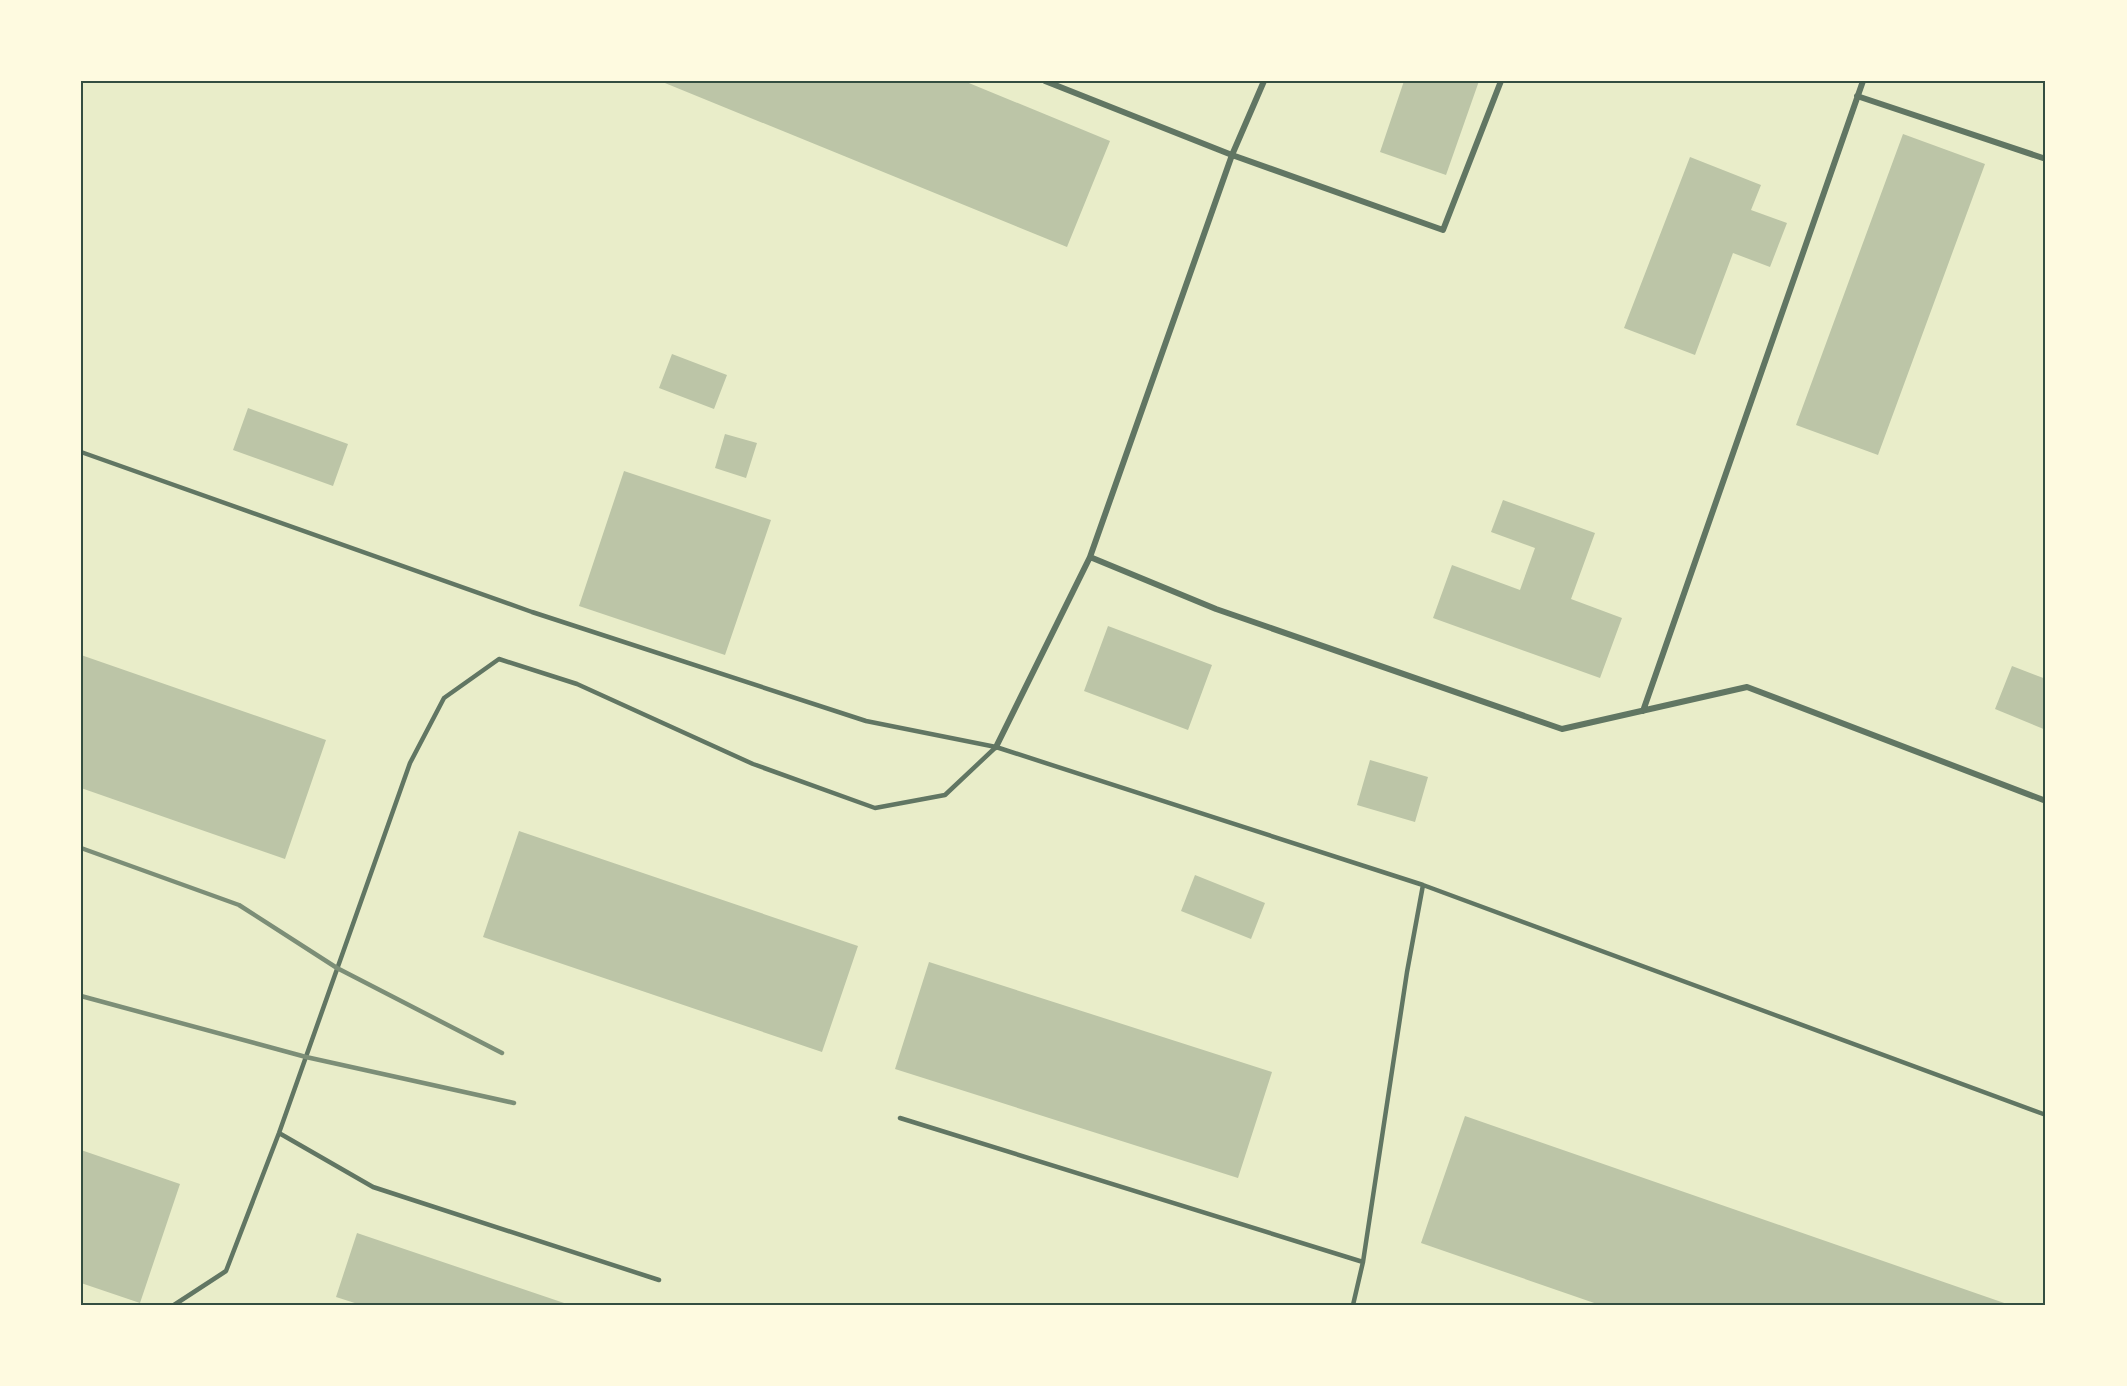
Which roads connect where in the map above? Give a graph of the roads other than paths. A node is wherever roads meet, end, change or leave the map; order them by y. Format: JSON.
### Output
{"nodes":[{"id":1,"x":1046,"y":81,"type":"edge"},
{"id":2,"x":1264,"y":81,"type":"edge"},
{"id":3,"x":1501,"y":81,"type":"edge"},
{"id":4,"x":1863,"y":81,"type":"edge"},
{"id":5,"x":1857,"y":96,"type":"junction"},
{"id":6,"x":1232,"y":155,"type":"junction"},
{"id":7,"x":2046,"y":159,"type":"edge"},
{"id":8,"x":81,"y":452,"type":"edge"},
{"id":9,"x":1090,"y":557,"type":"junction"},
{"id":10,"x":1643,"y":711,"type":"junction"},
{"id":11,"x":996,"y":747,"type":"junction"},
{"id":12,"x":2046,"y":801,"type":"edge"},
{"id":13,"x":1423,"y":885,"type":"junction"},
{"id":14,"x":2046,"y":1115,"type":"edge"},
{"id":15,"x":900,"y":1118,"type":"dead end"},
{"id":16,"x":279,"y":1133,"type":"junction"},
{"id":17,"x":1363,"y":1262,"type":"junction"},
{"id":18,"x":659,"y":1280,"type":"dead end"},
{"id":19,"x":174,"y":1305,"type":"edge"},
{"id":20,"x":1353,"y":1305,"type":"edge"}],
"edges":[{"from":1,"to":6,"type":"street"},
{"from":2,"to":6,"type":"street"},
{"from":3,"to":6,"type":"street"},
{"from":4,"to":5,"type":"street"},
{"from":5,"to":7,"type":"street"},
{"from":5,"to":10,"type":"street"},
{"from":6,"to":9,"type":"street"},
{"from":8,"to":11,"type":"lane"},
{"from":9,"to":10,"type":"street"},
{"from":9,"to":11,"type":"street"},
{"from":10,"to":12,"type":"street"},
{"from":11,"to":13,"type":"lane"},
{"from":11,"to":16,"type":"lane"},
{"from":13,"to":14,"type":"lane"},
{"from":13,"to":17,"type":"lane"},
{"from":15,"to":17,"type":"lane"},
{"from":16,"to":18,"type":"lane"},
{"from":16,"to":19,"type":"lane"},
{"from":17,"to":20,"type":"lane"}]}
